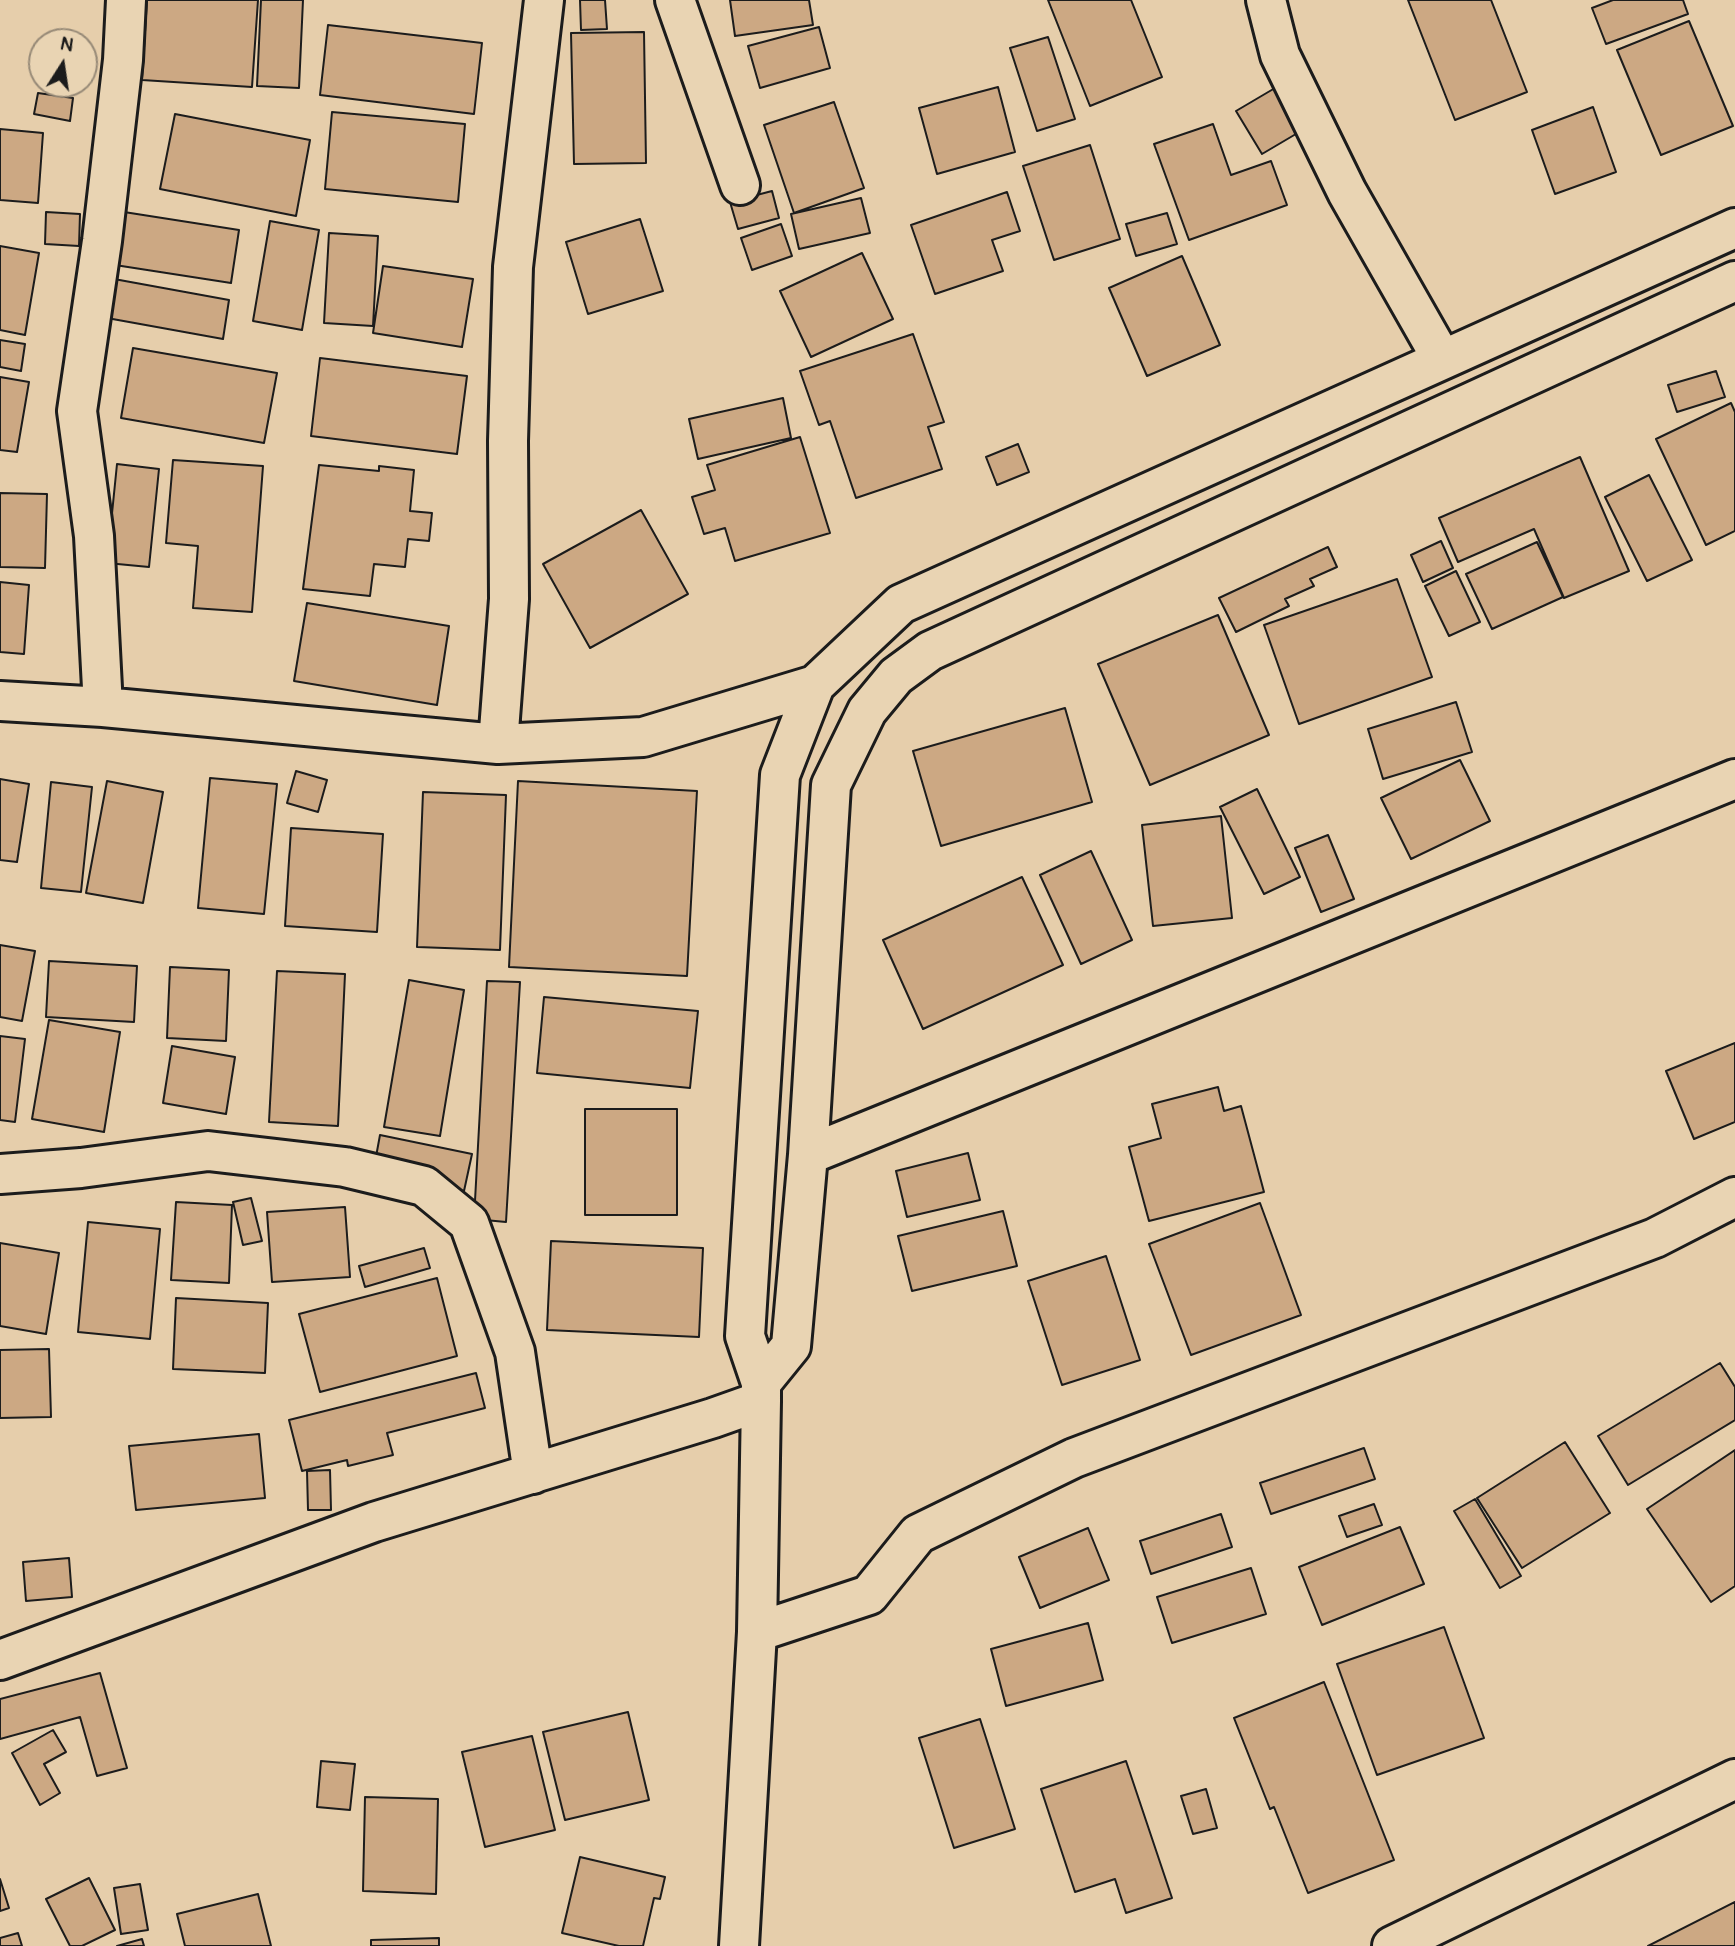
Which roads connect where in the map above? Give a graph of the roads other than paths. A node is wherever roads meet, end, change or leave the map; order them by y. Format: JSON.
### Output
{"nodes":[{"id":1,"x":126,"y":0,"type":"edge"},
{"id":2,"x":544,"y":0,"type":"edge"},
{"id":3,"x":675,"y":0,"type":"edge"},
{"id":4,"x":1266,"y":0,"type":"edge"},
{"id":5,"x":740,"y":185,"type":"dead end"},
{"id":6,"x":1735,"y":228,"type":"edge"},
{"id":7,"x":1735,"y":281,"type":"edge"},
{"id":8,"x":1442,"y":359,"type":"junction"},
{"id":9,"x":815,"y":685,"type":"junction"},
{"id":10,"x":0,"y":701,"type":"edge"},
{"id":11,"x":103,"y":707,"type":"junction"},
{"id":12,"x":498,"y":744,"type":"junction"},
{"id":13,"x":1735,"y":779,"type":"edge"},
{"id":14,"x":808,"y":1155,"type":"junction"},
{"id":15,"x":0,"y":1174,"type":"edge"},
{"id":16,"x":1735,"y":1197,"type":"edge"},
{"id":17,"x":761,"y":1392,"type":"junction"},
{"id":18,"x":533,"y":1474,"type":"junction"},
{"id":19,"x":757,"y":1632,"type":"junction"},
{"id":20,"x":0,"y":1660,"type":"edge"},
{"id":21,"x":1735,"y":1779,"type":"edge"},
{"id":22,"x":739,"y":1946,"type":"edge"},
{"id":23,"x":1392,"y":1946,"type":"edge"}],
"edges":[{"from":1,"to":11,"type":"street"},
{"from":2,"to":12,"type":"street"},
{"from":3,"to":5,"type":"street"},
{"from":4,"to":8,"type":"street"},
{"from":6,"to":8,"type":"street"},
{"from":7,"to":14,"type":"street"},
{"from":8,"to":9,"type":"street"},
{"from":9,"to":12,"type":"street"},
{"from":9,"to":17,"type":"street"},
{"from":10,"to":11,"type":"street"},
{"from":11,"to":12,"type":"street"},
{"from":13,"to":14,"type":"street"},
{"from":14,"to":17,"type":"street"},
{"from":15,"to":18,"type":"street"},
{"from":16,"to":19,"type":"street"},
{"from":17,"to":18,"type":"street"},
{"from":17,"to":19,"type":"street"},
{"from":18,"to":20,"type":"street"},
{"from":19,"to":22,"type":"street"},
{"from":21,"to":23,"type":"street"}]}
